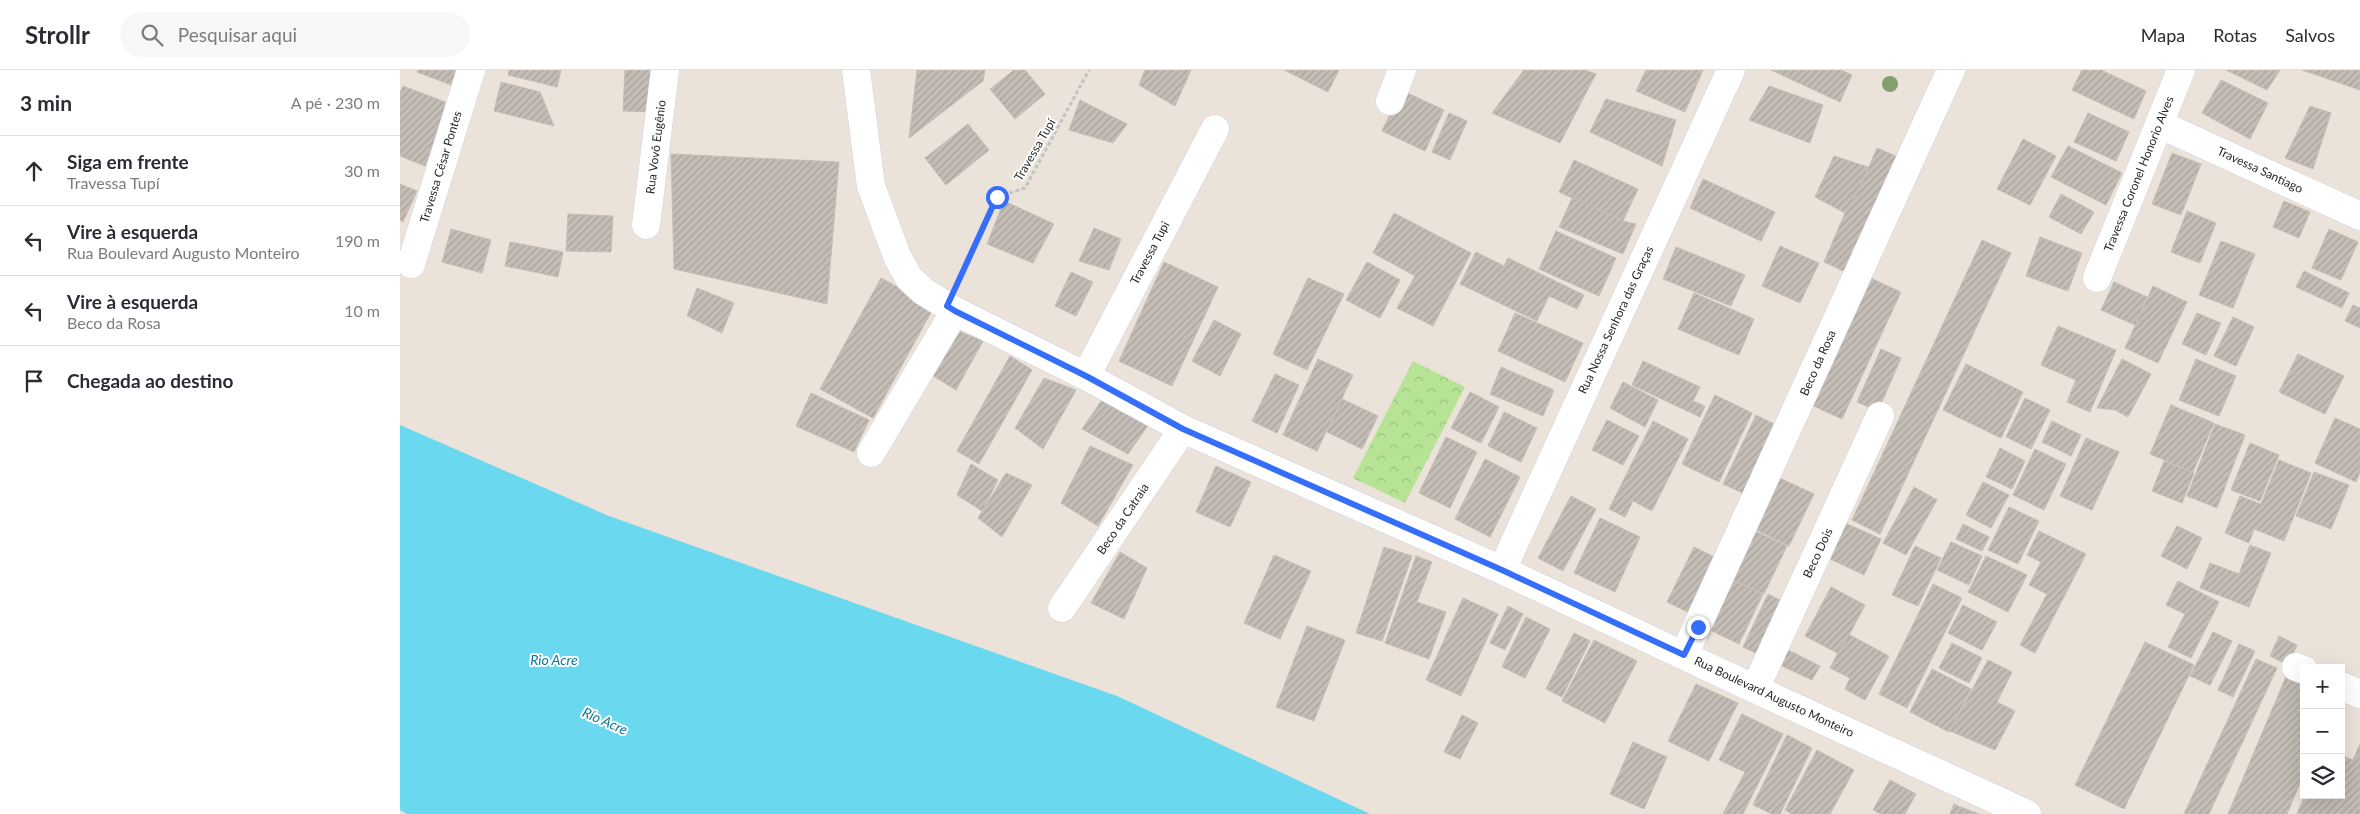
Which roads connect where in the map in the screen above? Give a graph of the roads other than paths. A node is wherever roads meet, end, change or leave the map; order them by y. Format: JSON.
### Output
{"nodes":[{"id":1,"x":471,"y":70,"type":"edge"},
{"id":2,"x":665,"y":70,"type":"edge"},
{"id":3,"x":856,"y":70,"type":"edge"},
{"id":4,"x":1402,"y":70,"type":"edge"},
{"id":5,"x":1731,"y":70,"type":"edge"},
{"id":6,"x":1951,"y":70,"type":"edge"},
{"id":7,"x":2181,"y":70,"type":"edge"},
{"id":8,"x":1390,"y":101,"type":"dead end"},
{"id":9,"x":2159,"y":124,"type":"junction"},
{"id":10,"x":1214,"y":129,"type":"dead end"},
{"id":11,"x":2360,"y":216,"type":"edge"},
{"id":12,"x":646,"y":224,"type":"dead end"},
{"id":13,"x":411,"y":264,"type":"dead end"},
{"id":14,"x":2097,"y":278,"type":"dead end"},
{"id":15,"x":951,"y":308,"type":"junction"},
{"id":16,"x":1086,"y":376,"type":"junction"},
{"id":17,"x":1880,"y":416,"type":"dead end"},
{"id":18,"x":1183,"y":429,"type":"junction"},
{"id":19,"x":871,"y":453,"type":"dead end"},
{"id":20,"x":1502,"y":570,"type":"junction"},
{"id":21,"x":1062,"y":608,"type":"dead end"},
{"id":22,"x":1684,"y":655,"type":"junction"},
{"id":23,"x":2345,"y":688,"type":"edge"},
{"id":24,"x":1755,"y":689,"type":"junction"},
{"id":25,"x":2360,"y":694,"type":"edge"},
{"id":26,"x":2027,"y":814,"type":"edge"}],
"edges":[{"from":1,"to":13,"type":"street","name":"Travessa César Pontes"},
{"from":2,"to":12,"type":"street","name":"Rua Vovô Eugênio"},
{"from":3,"to":15,"type":"street","name":"Rua Boulevard Augusto Monteiro"},
{"from":4,"to":8,"type":"street"},
{"from":5,"to":20,"type":"street","name":"Rua Nossa Senhora das Graças"},
{"from":6,"to":22,"type":"street","name":"Beco da Rosa"},
{"from":7,"to":9,"type":"street","name":"Travessa Coronel Honorio Alves"},
{"from":9,"to":11,"type":"street","name":"Travessa Santiago"},
{"from":9,"to":14,"type":"street","name":"Travessa Coronel Honorio Alves"},
{"from":10,"to":16,"type":"street","name":"Travessa Tupi"},
{"from":15,"to":16,"type":"street","name":"Rua Boulevard Augusto Monteiro"},
{"from":15,"to":19,"type":"street"},
{"from":16,"to":18,"type":"street","name":"Rua Boulevard Augusto Monteiro"},
{"from":17,"to":24,"type":"street","name":"Beco Dois"},
{"from":18,"to":20,"type":"street","name":"Rua Boulevard Augusto Monteiro"},
{"from":18,"to":21,"type":"street","name":"Beco da Catraia"},
{"from":20,"to":22,"type":"street","name":"Rua Boulevard Augusto Monteiro"},
{"from":22,"to":24,"type":"street","name":"Rua Boulevard Augusto Monteiro"},
{"from":23,"to":25,"type":"street"},
{"from":24,"to":26,"type":"street","name":"Rua Boulevard Augusto Monteiro"}]}
